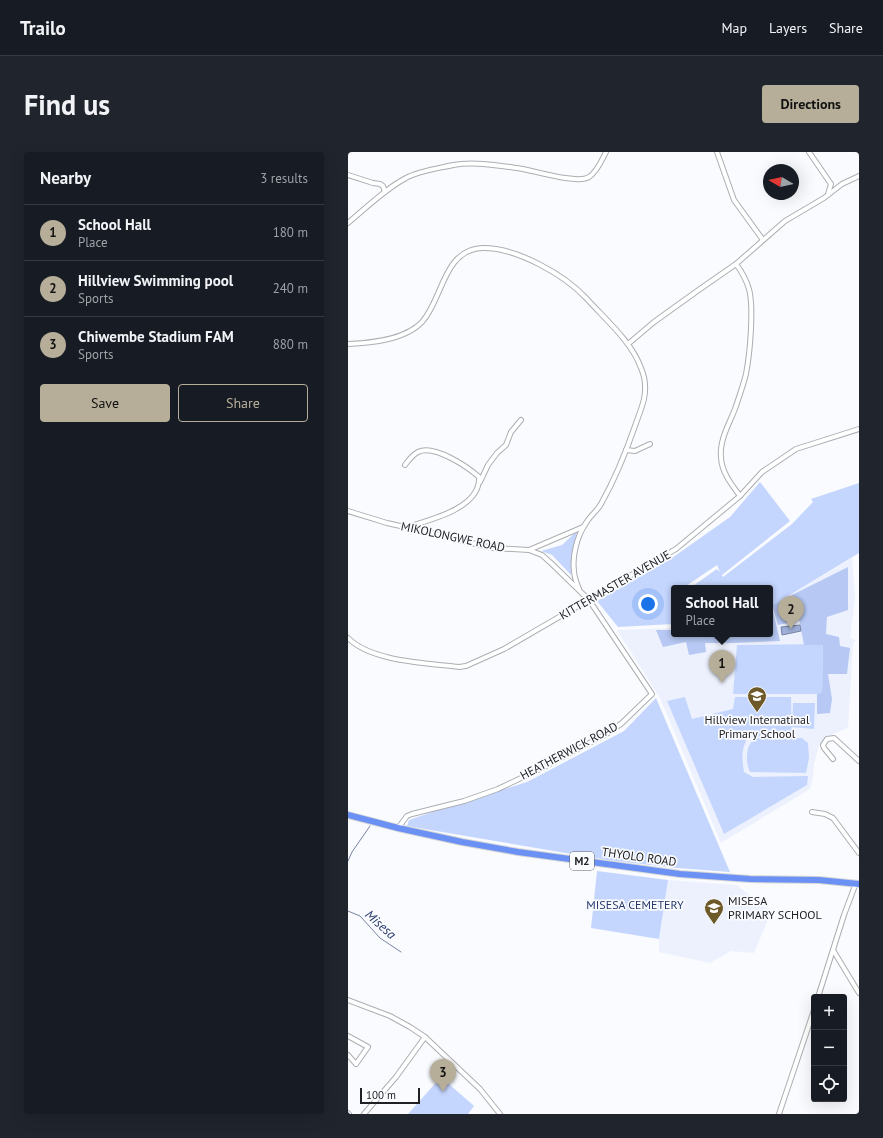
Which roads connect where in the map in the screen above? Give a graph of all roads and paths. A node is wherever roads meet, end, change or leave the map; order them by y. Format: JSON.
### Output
{"nodes":[{"id":1,"x":606,"y":152,"type":"edge"},
{"id":2,"x":717,"y":152,"type":"edge"},
{"id":3,"x":809,"y":152,"type":"edge"},
{"id":4,"x":348,"y":175,"type":"edge"},
{"id":5,"x":859,"y":176,"type":"edge"},
{"id":6,"x":385,"y":192,"type":"junction"},
{"id":7,"x":828,"y":194,"type":"junction"},
{"id":8,"x":348,"y":223,"type":"edge"},
{"id":9,"x":763,"y":240,"type":"junction"},
{"id":10,"x":736,"y":264,"type":"junction"},
{"id":11,"x":348,"y":344,"type":"edge"},
{"id":12,"x":628,"y":344,"type":"junction"},
{"id":13,"x":521,"y":420,"type":"dead end"},
{"id":14,"x":859,"y":429,"type":"edge"},
{"id":15,"x":650,"y":444,"type":"dead end"},
{"id":16,"x":626,"y":450,"type":"junction"},
{"id":17,"x":405,"y":465,"type":"dead end"},
{"id":18,"x":479,"y":484,"type":"junction"},
{"id":19,"x":740,"y":496,"type":"junction"},
{"id":20,"x":348,"y":511,"type":"edge"},
{"id":21,"x":584,"y":526,"type":"junction"},
{"id":22,"x":406,"y":527,"type":"junction"},
{"id":23,"x":529,"y":550,"type":"junction"},
{"id":24,"x":579,"y":591,"type":"junction"},
{"id":25,"x":590,"y":600,"type":"junction"},
{"id":26,"x":348,"y":638,"type":"edge"},
{"id":27,"x":833,"y":759,"type":"dead end"},
{"id":28,"x":859,"y":761,"type":"edge"},
{"id":29,"x":812,"y":812,"type":"dead end"},
{"id":30,"x":348,"y":815,"type":"edge"},
{"id":31,"x":398,"y":828,"type":"junction"},
{"id":32,"x":859,"y":853,"type":"edge"},
{"id":33,"x":858,"y":884,"type":"edge"},
{"id":34,"x":833,"y":950,"type":"junction"},
{"id":35,"x":859,"y":993,"type":"edge"},
{"id":36,"x":819,"y":994,"type":"edge"},
{"id":37,"x":348,"y":1000,"type":"edge"},
{"id":38,"x":811,"y":1019,"type":"edge"},
{"id":39,"x":348,"y":1036,"type":"edge"},
{"id":40,"x":425,"y":1038,"type":"junction"},
{"id":41,"x":348,"y":1055,"type":"edge"},
{"id":42,"x":364,"y":1114,"type":"edge"},
{"id":43,"x":500,"y":1114,"type":"edge"},
{"id":44,"x":780,"y":1114,"type":"edge"}],
"edges":[{"from":1,"to":6,"type":"street"},
{"from":2,"to":9,"type":"street"},
{"from":3,"to":7,"type":"street"},
{"from":4,"to":6,"type":"street"},
{"from":5,"to":7,"type":"street"},
{"from":6,"to":8,"type":"street"},
{"from":7,"to":9,"type":"street"},
{"from":9,"to":10,"type":"street"},
{"from":10,"to":12,"type":"street"},
{"from":10,"to":19,"type":"street"},
{"from":11,"to":12,"type":"street"},
{"from":12,"to":16,"type":"street"},
{"from":13,"to":18,"type":"street"},
{"from":14,"to":19,"type":"street","name":"KITTERMASTER AVENUE"},
{"from":15,"to":16,"type":"street"},
{"from":16,"to":21,"type":"street"},
{"from":17,"to":18,"type":"street"},
{"from":18,"to":22,"type":"street"},
{"from":19,"to":25,"type":"street","name":"KITTERMASTER AVENUE"},
{"from":20,"to":22,"type":"street","name":"MIKOLONGWE ROAD"},
{"from":21,"to":23,"type":"street"},
{"from":21,"to":24,"type":"street"},
{"from":22,"to":23,"type":"street","name":"MIKOLONGWE ROAD"},
{"from":23,"to":24,"type":"street","name":"MIKOLONGWE ROAD"},
{"from":24,"to":25,"type":"street","name":"MIKOLONGWE ROAD"},
{"from":25,"to":26,"type":"street","name":"KITTERMASTER AVENUE"},
{"from":25,"to":31,"type":"street","name":"HEATHERWICK ROAD"},
{"from":27,"to":28,"type":"street"},
{"from":29,"to":32,"type":"street"},
{"from":30,"to":31,"type":"highway","name":"THYOLO ROAD","number":"M2"},
{"from":31,"to":33,"type":"highway","name":"THYOLO ROAD","number":"M2"},
{"from":33,"to":34,"type":"street"},
{"from":34,"to":35,"type":"street"},
{"from":34,"to":36,"type":"street"},
{"from":37,"to":40,"type":"street"},
{"from":38,"to":44,"type":"street"},
{"from":39,"to":41,"type":"street"},
{"from":40,"to":42,"type":"street"},
{"from":40,"to":43,"type":"street"}]}
